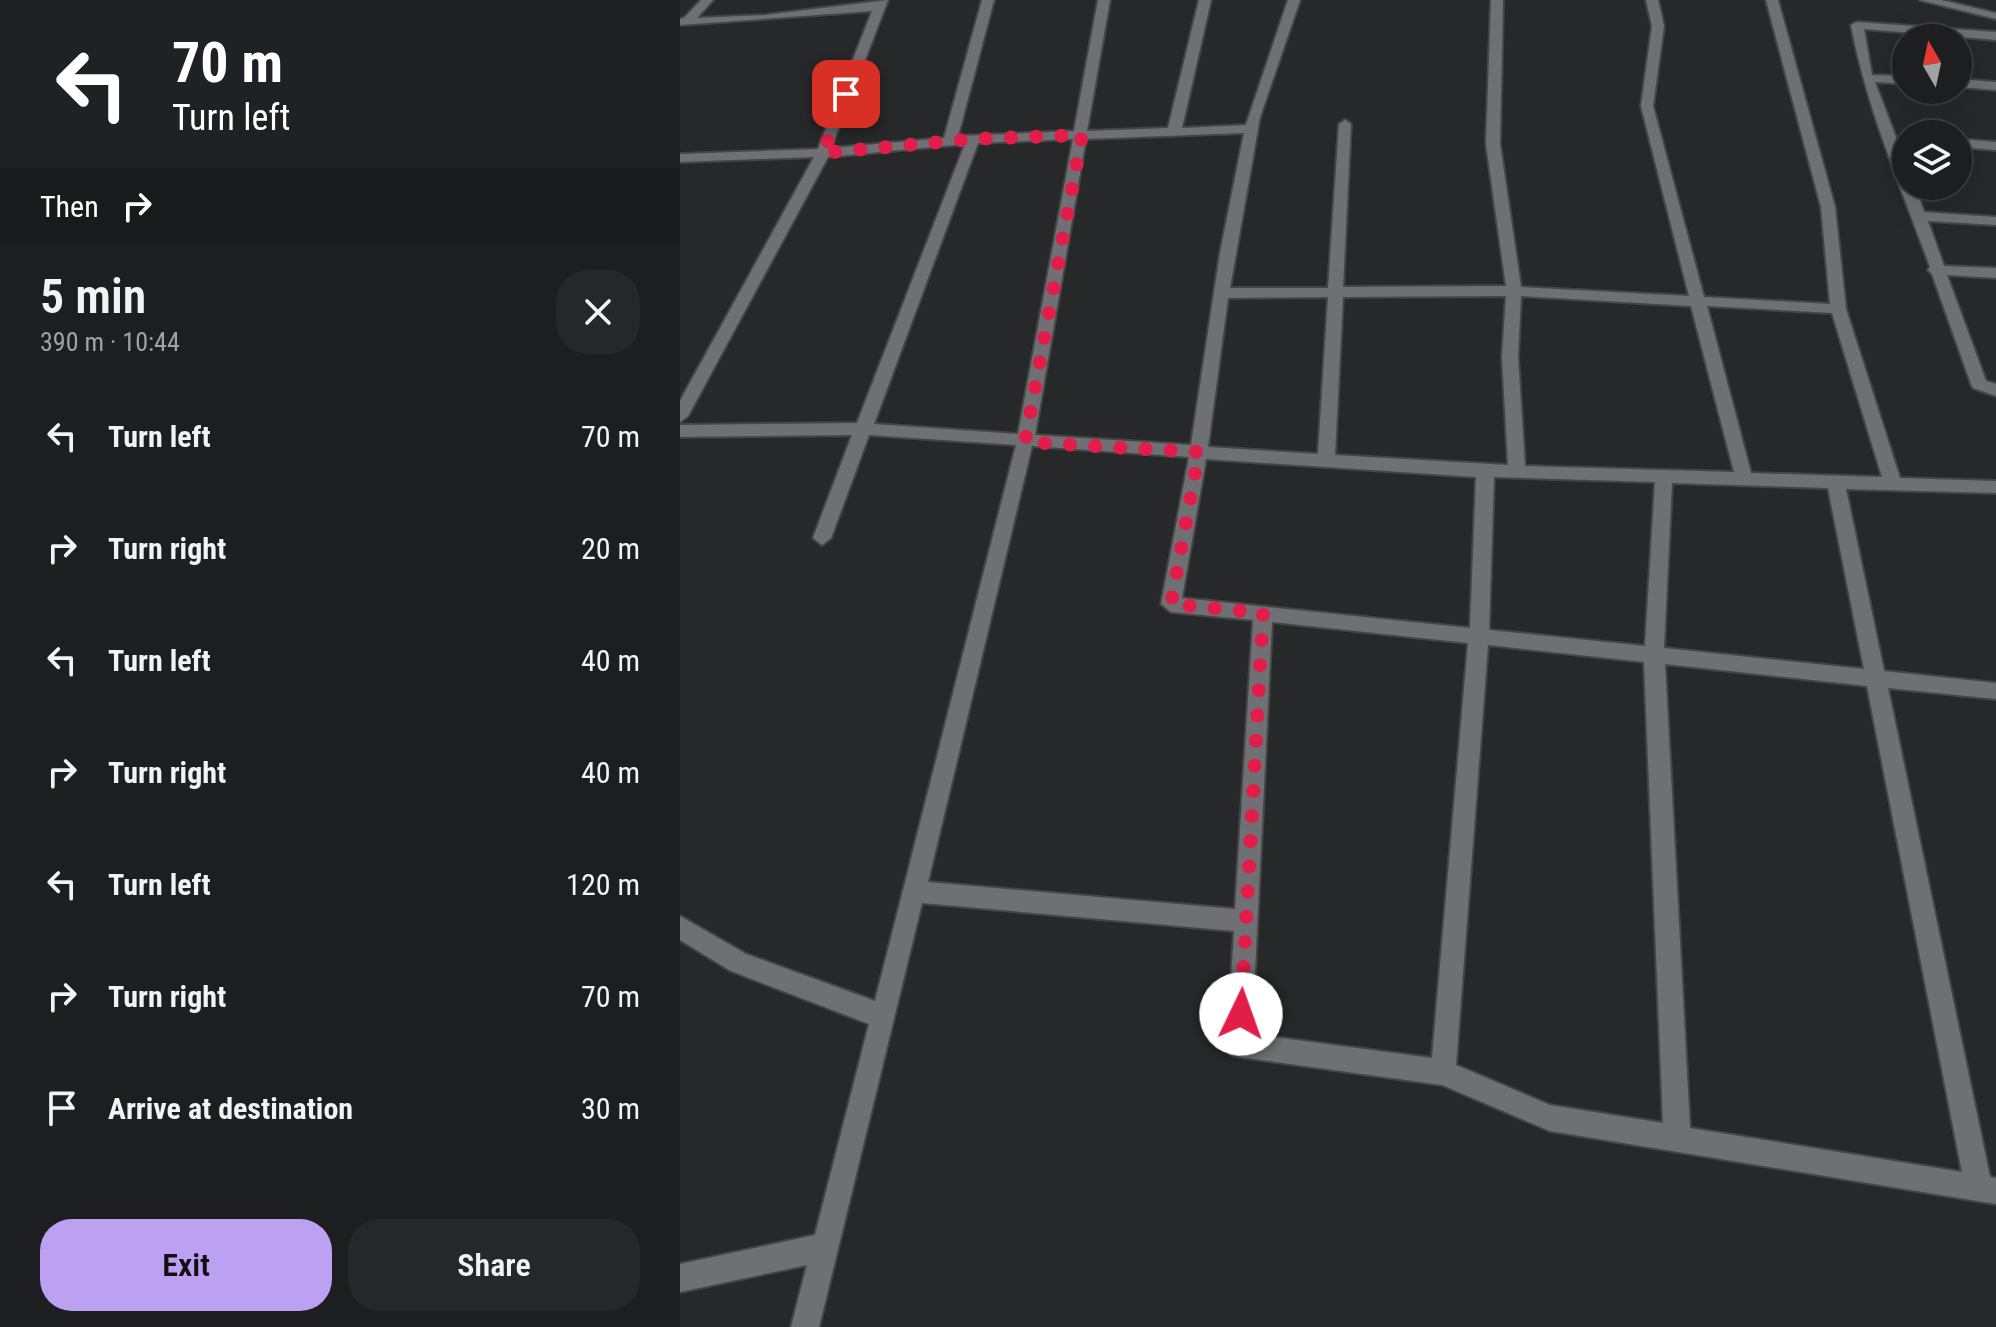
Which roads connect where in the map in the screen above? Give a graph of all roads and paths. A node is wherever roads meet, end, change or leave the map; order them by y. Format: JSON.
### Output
{"nodes":[{"id":1,"x":707,"y":0,"type":"edge"},
{"id":2,"x":988,"y":0,"type":"edge"},
{"id":3,"x":1104,"y":0,"type":"edge"},
{"id":4,"x":1205,"y":0,"type":"edge"},
{"id":5,"x":1294,"y":0,"type":"edge"},
{"id":6,"x":1497,"y":0,"type":"edge"},
{"id":7,"x":1652,"y":0,"type":"edge"},
{"id":8,"x":1772,"y":0,"type":"edge"},
{"id":9,"x":1926,"y":0,"type":"edge"},
{"id":10,"x":881,"y":4,"type":"edge"},
{"id":11,"x":1996,"y":16,"type":"edge"},
{"id":12,"x":684,"y":22,"type":"edge"},
{"id":13,"x":1996,"y":36,"type":"edge"},
{"id":14,"x":1867,"y":78,"type":"junction"},
{"id":15,"x":1892,"y":79,"type":"edge"},
{"id":16,"x":1972,"y":84,"type":"edge"},
{"id":17,"x":1996,"y":86,"type":"edge"},
{"id":18,"x":1345,"y":124,"type":"dead end"},
{"id":19,"x":1252,"y":129,"type":"junction"},
{"id":20,"x":1174,"y":132,"type":"junction"},
{"id":21,"x":1082,"y":135,"type":"junction"},
{"id":22,"x":973,"y":139,"type":"junction"},
{"id":23,"x":1889,"y":139,"type":"junction"},
{"id":24,"x":1892,"y":139,"type":"edge"},
{"id":25,"x":950,"y":141,"type":"junction"},
{"id":26,"x":1972,"y":144,"type":"edge"},
{"id":27,"x":1892,"y":146,"type":"edge"},
{"id":28,"x":1996,"y":146,"type":"edge"},
{"id":29,"x":823,"y":153,"type":"junction"},
{"id":30,"x":680,"y":158,"type":"edge"},
{"id":31,"x":1913,"y":200,"type":"edge"},
{"id":32,"x":1919,"y":216,"type":"junction"},
{"id":33,"x":1996,"y":221,"type":"edge"},
{"id":34,"x":1935,"y":270,"type":"junction"},
{"id":35,"x":1996,"y":273,"type":"edge"},
{"id":36,"x":1514,"y":291,"type":"junction"},
{"id":37,"x":1222,"y":293,"type":"junction"},
{"id":38,"x":1333,"y":294,"type":"junction"},
{"id":39,"x":1697,"y":302,"type":"junction"},
{"id":40,"x":1838,"y":309,"type":"junction"},
{"id":41,"x":1996,"y":390,"type":"edge"},
{"id":42,"x":680,"y":416,"type":"edge"},
{"id":43,"x":866,"y":429,"type":"junction"},
{"id":44,"x":680,"y":431,"type":"edge"},
{"id":45,"x":1025,"y":442,"type":"junction"},
{"id":46,"x":1199,"y":452,"type":"junction"},
{"id":47,"x":1326,"y":460,"type":"junction"},
{"id":48,"x":1485,"y":470,"type":"junction"},
{"id":49,"x":1517,"y":471,"type":"junction"},
{"id":50,"x":1664,"y":477,"type":"junction"},
{"id":51,"x":1744,"y":479,"type":"junction"},
{"id":52,"x":1836,"y":482,"type":"junction"},
{"id":53,"x":1893,"y":484,"type":"junction"},
{"id":54,"x":1996,"y":487,"type":"edge"},
{"id":55,"x":822,"y":538,"type":"dead end"},
{"id":56,"x":1263,"y":613,"type":"junction"},
{"id":57,"x":1479,"y":635,"type":"junction"},
{"id":58,"x":1654,"y":653,"type":"junction"},
{"id":59,"x":1875,"y":676,"type":"junction"},
{"id":60,"x":1996,"y":691,"type":"edge"},
{"id":61,"x":915,"y":892,"type":"junction"},
{"id":62,"x":1245,"y":921,"type":"junction"},
{"id":63,"x":680,"y":927,"type":"edge"},
{"id":64,"x":884,"y":1017,"type":"junction"},
{"id":65,"x":1443,"y":1072,"type":"junction"},
{"id":66,"x":1677,"y":1139,"type":"junction"},
{"id":67,"x":1987,"y":1190,"type":"edge"},
{"id":68,"x":826,"y":1247,"type":"junction"},
{"id":69,"x":680,"y":1278,"type":"edge"},
{"id":70,"x":805,"y":1327,"type":"edge"}],
"edges":[{"from":1,"to":12,"type":"street"},
{"from":2,"to":25,"type":"street"},
{"from":3,"to":21,"type":"street"},
{"from":4,"to":20,"type":"street"},
{"from":5,"to":19,"type":"street"},
{"from":6,"to":36,"type":"street"},
{"from":7,"to":39,"type":"street"},
{"from":8,"to":40,"type":"street"},
{"from":9,"to":11,"type":"street"},
{"from":10,"to":12,"type":"street"},
{"from":10,"to":29,"type":"street"},
{"from":13,"to":14,"type":"street"},
{"from":14,"to":15,"type":"street"},
{"from":14,"to":23,"type":"street"},
{"from":16,"to":17,"type":"street"},
{"from":18,"to":38,"type":"street"},
{"from":19,"to":20,"type":"street"},
{"from":19,"to":37,"type":"street"},
{"from":20,"to":21,"type":"street"},
{"from":21,"to":22,"type":"street"},
{"from":21,"to":45,"type":"street"},
{"from":22,"to":25,"type":"street"},
{"from":22,"to":43,"type":"street"},
{"from":23,"to":24,"type":"street"},
{"from":23,"to":27,"type":"street"},
{"from":25,"to":29,"type":"street"},
{"from":26,"to":28,"type":"street"},
{"from":29,"to":30,"type":"street"},
{"from":29,"to":42,"type":"street"},
{"from":31,"to":32,"type":"street"},
{"from":32,"to":33,"type":"street"},
{"from":32,"to":34,"type":"street"},
{"from":34,"to":35,"type":"street"},
{"from":34,"to":41,"type":"street"},
{"from":36,"to":38,"type":"street"},
{"from":36,"to":39,"type":"street"},
{"from":36,"to":49,"type":"street"},
{"from":37,"to":38,"type":"street"},
{"from":37,"to":46,"type":"street"},
{"from":38,"to":47,"type":"street"},
{"from":39,"to":40,"type":"street"},
{"from":39,"to":51,"type":"street"},
{"from":40,"to":53,"type":"street"},
{"from":43,"to":44,"type":"street"},
{"from":43,"to":45,"type":"street"},
{"from":43,"to":55,"type":"street"},
{"from":45,"to":46,"type":"street"},
{"from":45,"to":61,"type":"street"},
{"from":46,"to":47,"type":"street"},
{"from":46,"to":56,"type":"street"},
{"from":47,"to":48,"type":"street"},
{"from":48,"to":49,"type":"street"},
{"from":48,"to":57,"type":"street"},
{"from":49,"to":50,"type":"street"},
{"from":50,"to":51,"type":"street"},
{"from":50,"to":58,"type":"street"},
{"from":51,"to":52,"type":"street"},
{"from":52,"to":53,"type":"street"},
{"from":52,"to":59,"type":"street"},
{"from":53,"to":54,"type":"street"},
{"from":56,"to":57,"type":"street"},
{"from":56,"to":62,"type":"street"},
{"from":57,"to":58,"type":"street"},
{"from":57,"to":65,"type":"street"},
{"from":58,"to":59,"type":"street"},
{"from":58,"to":66,"type":"street"},
{"from":59,"to":60,"type":"street"},
{"from":59,"to":67,"type":"street"},
{"from":61,"to":62,"type":"street"},
{"from":61,"to":64,"type":"street"},
{"from":62,"to":65,"type":"street"},
{"from":63,"to":64,"type":"street"},
{"from":64,"to":68,"type":"street"},
{"from":65,"to":66,"type":"street"},
{"from":66,"to":67,"type":"street"},
{"from":68,"to":69,"type":"street"},
{"from":68,"to":70,"type":"street"}]}
